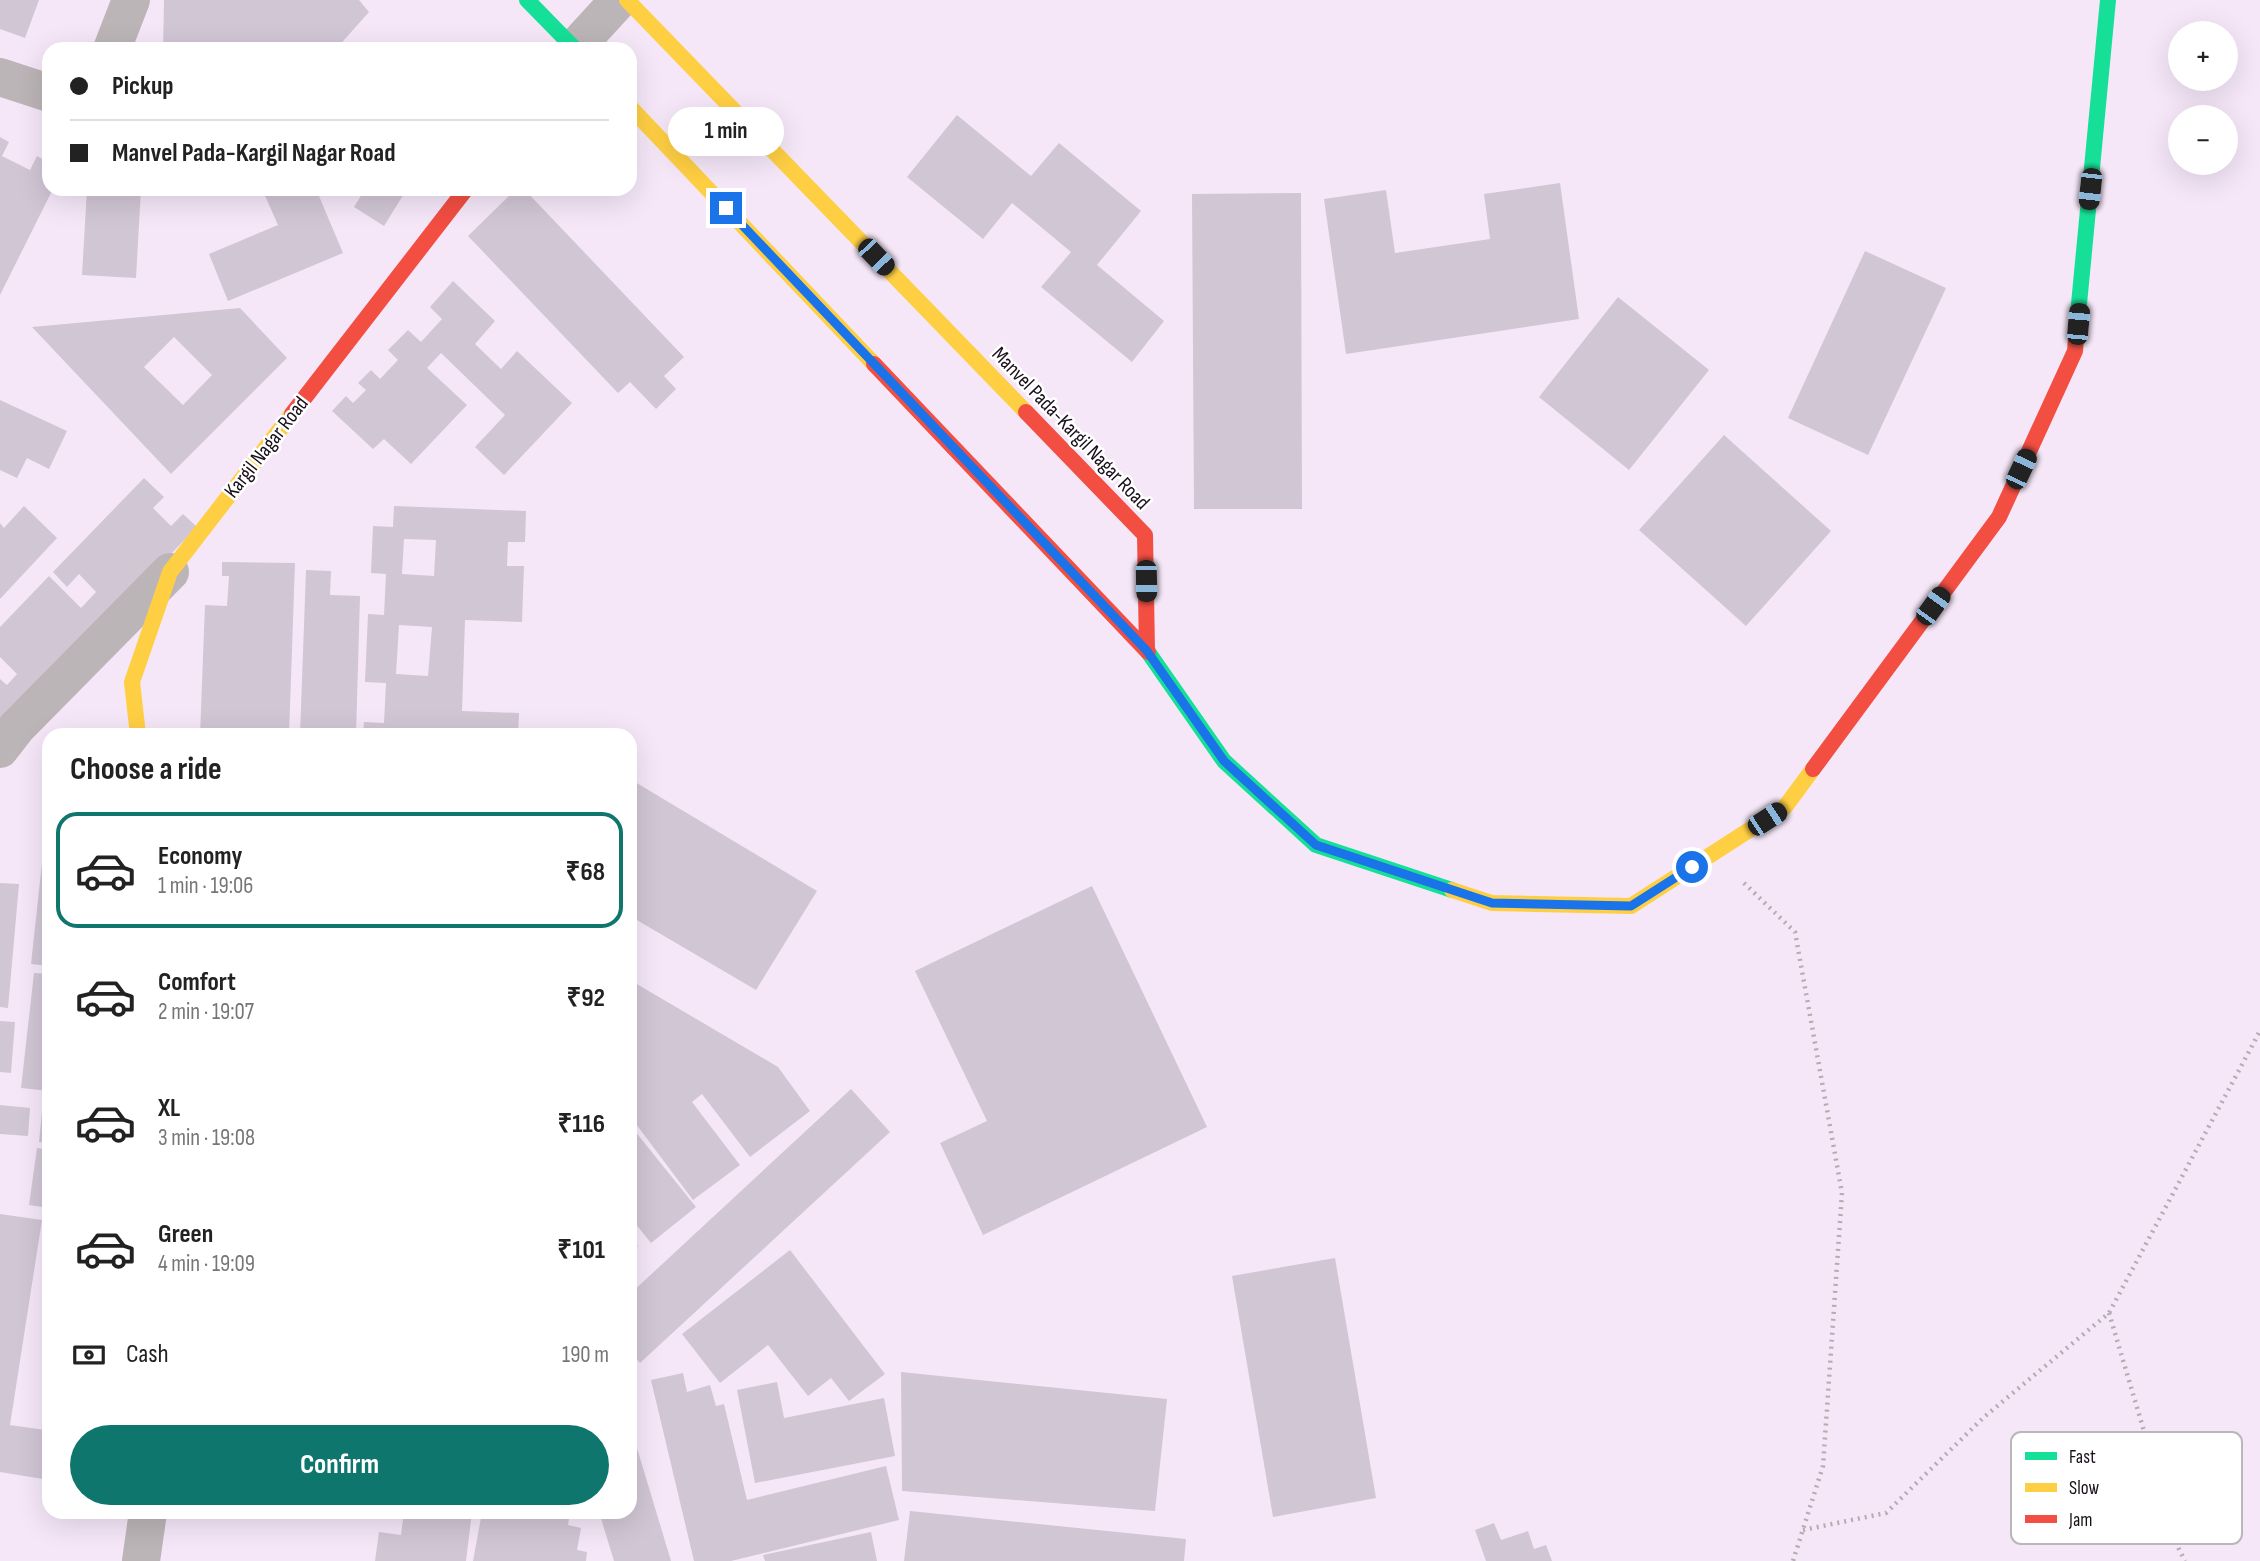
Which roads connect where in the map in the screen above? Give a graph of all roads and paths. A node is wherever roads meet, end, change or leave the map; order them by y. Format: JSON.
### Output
{"nodes":[{"id":1,"x":131,"y":0,"type":"edge"},
{"id":2,"x":527,"y":0,"type":"edge"},
{"id":3,"x":619,"y":0,"type":"edge"},
{"id":4,"x":627,"y":0,"type":"edge"},
{"id":5,"x":2108,"y":0,"type":"edge"},
{"id":6,"x":115,"y":42,"type":"edge"},
{"id":7,"x":567,"y":42,"type":"edge"},
{"id":8,"x":580,"y":42,"type":"edge"},
{"id":9,"x":0,"y":77,"type":"edge"},
{"id":10,"x":42,"y":91,"type":"edge"},
{"id":11,"x":637,"y":114,"type":"edge"},
{"id":12,"x":461,"y":196,"type":"edge"},
{"id":13,"x":170,"y":572,"type":"junction"},
{"id":14,"x":1147,"y":651,"type":"junction"},
{"id":15,"x":137,"y":728,"type":"edge"},
{"id":16,"x":0,"y":749,"type":"edge"},
{"id":17,"x":1713,"y":854,"type":"junction"},
{"id":18,"x":2260,"y":1031,"type":"edge"},
{"id":19,"x":2109,"y":1313,"type":"junction"},
{"id":20,"x":2144,"y":1432,"type":"edge"},
{"id":21,"x":147,"y":1519,"type":"edge"},
{"id":22,"x":1803,"y":1530,"type":"junction"},
{"id":23,"x":2178,"y":1544,"type":"edge"},
{"id":24,"x":141,"y":1561,"type":"edge"},
{"id":25,"x":1793,"y":1561,"type":"edge"},
{"id":26,"x":2185,"y":1561,"type":"edge"}],
"edges":[{"from":1,"to":6,"type":"street"},
{"from":2,"to":7,"type":"street"},
{"from":3,"to":8,"type":"street"},
{"from":4,"to":14,"type":"street","name":"Manvel Pada-Kargil Nagar Road"},
{"from":5,"to":17,"type":"street"},
{"from":9,"to":10,"type":"street"},
{"from":11,"to":14,"type":"street"},
{"from":12,"to":13,"type":"street","name":"Kargil Nagar Road"},
{"from":13,"to":15,"type":"street","name":"Kargil Nagar Road"},
{"from":13,"to":16,"type":"street"},
{"from":14,"to":17,"type":"street"},
{"from":17,"to":22,"type":"path"},
{"from":18,"to":19,"type":"path"},
{"from":19,"to":20,"type":"path"},
{"from":19,"to":22,"type":"path"},
{"from":21,"to":24,"type":"street"},
{"from":22,"to":25,"type":"path"},
{"from":23,"to":26,"type":"path"}]}
